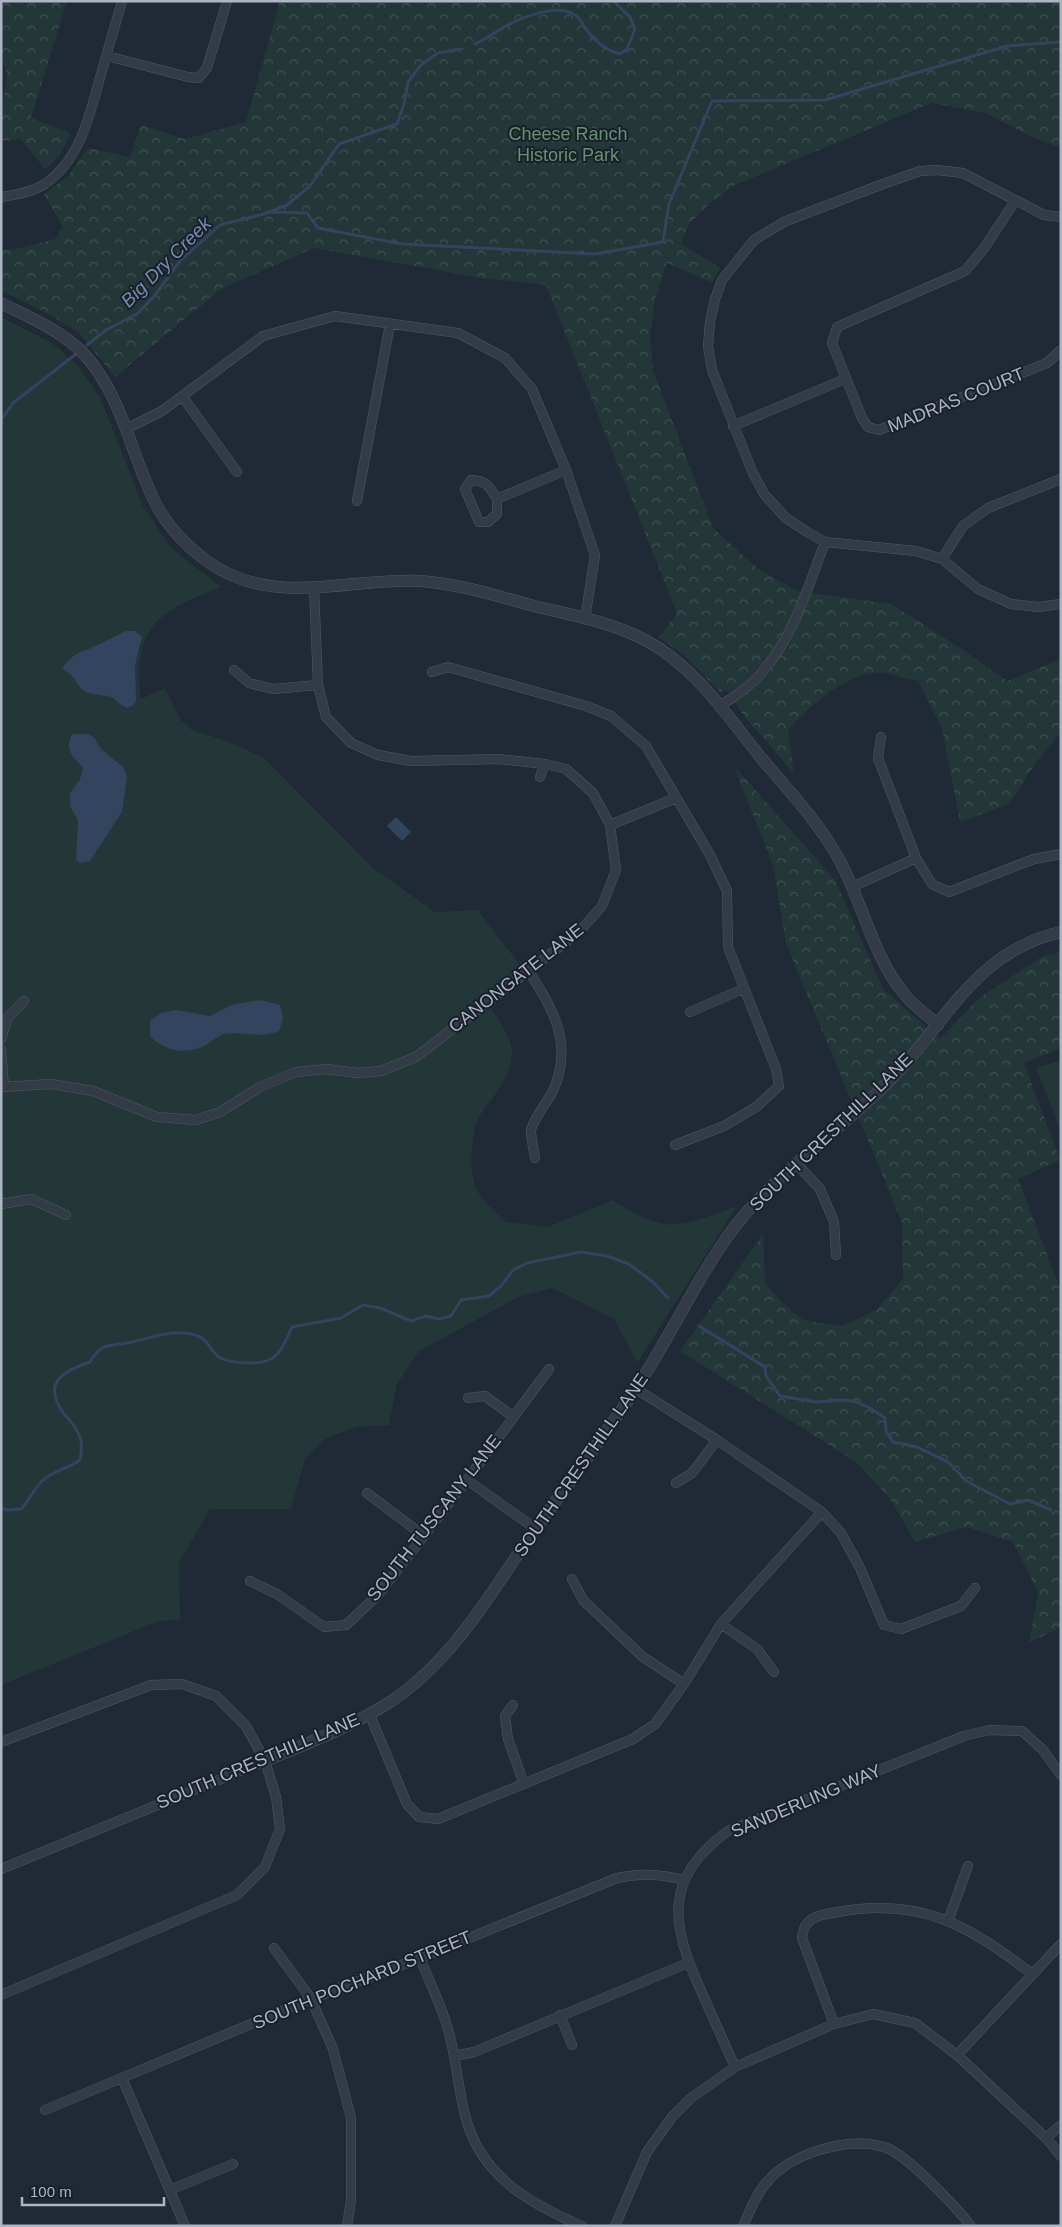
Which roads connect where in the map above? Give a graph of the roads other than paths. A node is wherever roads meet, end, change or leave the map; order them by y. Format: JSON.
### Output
{"nodes":[{"id":1,"x":122,"y":1,"type":"edge"},
{"id":2,"x":227,"y":1,"type":"edge"},
{"id":3,"x":107,"y":56,"type":"junction"},
{"id":4,"x":1,"y":197,"type":"edge"},
{"id":5,"x":1015,"y":201,"type":"junction"},
{"id":6,"x":1061,"y":217,"type":"edge"},
{"id":7,"x":1,"y":303,"type":"edge"},
{"id":8,"x":390,"y":324,"type":"junction"},
{"id":9,"x":1061,"y":350,"type":"edge"},
{"id":10,"x":845,"y":379,"type":"junction"},
{"id":11,"x":182,"y":396,"type":"junction"},
{"id":12,"x":733,"y":426,"type":"junction"},
{"id":13,"x":126,"y":428,"type":"junction"},
{"id":14,"x":566,"y":470,"type":"junction"},
{"id":15,"x":237,"y":472,"type":"dead end"},
{"id":16,"x":1061,"y":479,"type":"edge"},
{"id":17,"x":497,"y":498,"type":"junction"},
{"id":18,"x":357,"y":501,"type":"dead end"},
{"id":19,"x":825,"y":542,"type":"junction"},
{"id":20,"x":942,"y":559,"type":"junction"},
{"id":21,"x":314,"y":588,"type":"junction"},
{"id":22,"x":1061,"y":604,"type":"edge"},
{"id":23,"x":585,"y":619,"type":"junction"},
{"id":24,"x":234,"y":670,"type":"dead end"},
{"id":25,"x":432,"y":672,"type":"dead end"},
{"id":26,"x":318,"y":685,"type":"junction"},
{"id":27,"x":719,"y":707,"type":"junction"},
{"id":28,"x":881,"y":737,"type":"dead end"},
{"id":29,"x":544,"y":764,"type":"junction"},
{"id":30,"x":540,"y":777,"type":"dead end"},
{"id":31,"x":676,"y":798,"type":"junction"},
{"id":32,"x":610,"y":825,"type":"junction"},
{"id":33,"x":1061,"y":854,"type":"edge"},
{"id":34,"x":916,"y":858,"type":"junction"},
{"id":35,"x":852,"y":887,"type":"junction"},
{"id":36,"x":1061,"y":932,"type":"edge"},
{"id":37,"x":528,"y":970,"type":"junction"},
{"id":38,"x":743,"y":989,"type":"junction"},
{"id":39,"x":24,"y":1001,"type":"dead end"},
{"id":40,"x":690,"y":1012,"type":"dead end"},
{"id":41,"x":938,"y":1025,"type":"junction"},
{"id":42,"x":1,"y":1039,"type":"edge"},
{"id":43,"x":1,"y":1050,"type":"edge"},
{"id":44,"x":3,"y":1087,"type":"edge"},
{"id":45,"x":675,"y":1145,"type":"dead end"},
{"id":46,"x":535,"y":1158,"type":"dead end"},
{"id":47,"x":796,"y":1163,"type":"junction"},
{"id":48,"x":1,"y":1204,"type":"edge"},
{"id":49,"x":66,"y":1215,"type":"dead end"},
{"id":50,"x":836,"y":1255,"type":"dead end"},
{"id":51,"x":549,"y":1369,"type":"dead end"},
{"id":52,"x":636,"y":1389,"type":"junction"},
{"id":53,"x":468,"y":1398,"type":"dead end"},
{"id":54,"x":512,"y":1416,"type":"junction"},
{"id":55,"x":717,"y":1440,"type":"junction"},
{"id":56,"x":467,"y":1480,"type":"junction"},
{"id":57,"x":676,"y":1483,"type":"dead end"},
{"id":58,"x":367,"y":1493,"type":"dead end"},
{"id":59,"x":822,"y":1512,"type":"junction"},
{"id":60,"x":536,"y":1529,"type":"junction"},
{"id":61,"x":424,"y":1536,"type":"junction"},
{"id":62,"x":572,"y":1578,"type":"dead end"},
{"id":63,"x":250,"y":1581,"type":"dead end"},
{"id":64,"x":975,"y":1588,"type":"dead end"},
{"id":65,"x":721,"y":1624,"type":"junction"},
{"id":66,"x":774,"y":1672,"type":"dead end"},
{"id":67,"x":684,"y":1684,"type":"junction"},
{"id":68,"x":513,"y":1705,"type":"dead end"},
{"id":69,"x":369,"y":1713,"type":"junction"},
{"id":70,"x":1,"y":1742,"type":"edge"},
{"id":71,"x":265,"y":1760,"type":"junction"},
{"id":72,"x":1061,"y":1775,"type":"edge"},
{"id":73,"x":524,"y":1784,"type":"junction"},
{"id":74,"x":968,"y":1866,"type":"dead end"},
{"id":75,"x":1,"y":1869,"type":"edge"},
{"id":76,"x":685,"y":1880,"type":"junction"},
{"id":77,"x":948,"y":1921,"type":"junction"},
{"id":78,"x":1061,"y":1944,"type":"edge"},
{"id":79,"x":274,"y":1948,"type":"dead end"},
{"id":80,"x":420,"y":1958,"type":"junction"},
{"id":81,"x":688,"y":1963,"type":"junction"},
{"id":82,"x":1032,"y":1974,"type":"junction"},
{"id":83,"x":1,"y":1995,"type":"edge"},
{"id":84,"x":311,"y":1999,"type":"junction"},
{"id":85,"x":560,"y":2015,"type":"junction"},
{"id":86,"x":834,"y":2024,"type":"junction"},
{"id":87,"x":572,"y":2045,"type":"dead end"},
{"id":88,"x":957,"y":2055,"type":"junction"},
{"id":89,"x":454,"y":2056,"type":"junction"},
{"id":90,"x":735,"y":2067,"type":"junction"},
{"id":91,"x":122,"y":2078,"type":"junction"},
{"id":92,"x":45,"y":2110,"type":"dead end"},
{"id":93,"x":1061,"y":2124,"type":"edge"},
{"id":94,"x":1046,"y":2138,"type":"junction"},
{"id":95,"x":1061,"y":2156,"type":"edge"},
{"id":96,"x":233,"y":2164,"type":"dead end"},
{"id":97,"x":170,"y":2190,"type":"junction"},
{"id":98,"x":185,"y":2226,"type":"edge"},
{"id":99,"x":347,"y":2226,"type":"edge"},
{"id":100,"x":582,"y":2226,"type":"edge"},
{"id":101,"x":615,"y":2226,"type":"edge"},
{"id":102,"x":743,"y":2226,"type":"edge"},
{"id":103,"x":971,"y":2226,"type":"edge"}],
"edges":[{"from":1,"to":3,"type":"street"},
{"from":2,"to":3,"type":"street"},
{"from":3,"to":4,"type":"street"},
{"from":5,"to":6,"type":"street"},
{"from":5,"to":10,"type":"street","name":"MADRAS COURT"},
{"from":5,"to":12,"type":"street"},
{"from":7,"to":13,"type":"street"},
{"from":8,"to":11,"type":"street"},
{"from":8,"to":14,"type":"street"},
{"from":8,"to":18,"type":"street"},
{"from":9,"to":10,"type":"street","name":"MADRAS COURT"},
{"from":10,"to":12,"type":"street"},
{"from":11,"to":13,"type":"street"},
{"from":11,"to":15,"type":"street"},
{"from":12,"to":19,"type":"street"},
{"from":13,"to":21,"type":"street"},
{"from":14,"to":17,"type":"street"},
{"from":14,"to":23,"type":"street"},
{"from":16,"to":20,"type":"street"},
{"from":17,"to":17,"type":"street"},
{"from":19,"to":20,"type":"street"},
{"from":19,"to":27,"type":"street"},
{"from":20,"to":22,"type":"street"},
{"from":21,"to":23,"type":"street"},
{"from":21,"to":26,"type":"street","name":"CANONGATE LANE"},
{"from":23,"to":27,"type":"street"},
{"from":24,"to":26,"type":"street"},
{"from":25,"to":31,"type":"street"},
{"from":26,"to":29,"type":"street","name":"CANONGATE LANE"},
{"from":27,"to":35,"type":"street"},
{"from":28,"to":34,"type":"street"},
{"from":29,"to":30,"type":"street"},
{"from":29,"to":32,"type":"street","name":"CANONGATE LANE"},
{"from":31,"to":32,"type":"street"},
{"from":31,"to":38,"type":"street"},
{"from":32,"to":37,"type":"street","name":"CANONGATE LANE"},
{"from":33,"to":34,"type":"street"},
{"from":34,"to":35,"type":"street"},
{"from":35,"to":41,"type":"street"},
{"from":36,"to":41,"type":"street","name":"SOUTH CRESTHILL LANE"},
{"from":37,"to":44,"type":"street","name":"CANONGATE LANE"},
{"from":37,"to":46,"type":"street"},
{"from":38,"to":40,"type":"street"},
{"from":38,"to":45,"type":"street"},
{"from":39,"to":42,"type":"street"},
{"from":41,"to":47,"type":"street","name":"SOUTH CRESTHILL LANE"},
{"from":43,"to":44,"type":"street"},
{"from":47,"to":50,"type":"street"},
{"from":47,"to":52,"type":"street","name":"SOUTH CRESTHILL LANE"},
{"from":48,"to":49,"type":"street"},
{"from":51,"to":54,"type":"street","name":"SOUTH TUSCANY LANE"},
{"from":52,"to":55,"type":"street"},
{"from":52,"to":60,"type":"street","name":"SOUTH CRESTHILL LANE"},
{"from":53,"to":54,"type":"street"},
{"from":54,"to":56,"type":"street","name":"SOUTH TUSCANY LANE"},
{"from":55,"to":57,"type":"street"},
{"from":55,"to":59,"type":"street"},
{"from":56,"to":60,"type":"street"},
{"from":56,"to":61,"type":"street","name":"SOUTH TUSCANY LANE"},
{"from":58,"to":61,"type":"street"},
{"from":59,"to":64,"type":"street"},
{"from":59,"to":65,"type":"street"},
{"from":60,"to":69,"type":"street","name":"SOUTH CRESTHILL LANE"},
{"from":61,"to":63,"type":"street","name":"SOUTH TUSCANY LANE"},
{"from":62,"to":67,"type":"street"},
{"from":65,"to":66,"type":"street"},
{"from":65,"to":67,"type":"street"},
{"from":67,"to":73,"type":"street"},
{"from":68,"to":73,"type":"street"},
{"from":69,"to":71,"type":"street","name":"SOUTH CRESTHILL LANE"},
{"from":69,"to":73,"type":"street"},
{"from":70,"to":71,"type":"street"},
{"from":71,"to":75,"type":"street","name":"SOUTH CRESTHILL LANE"},
{"from":71,"to":83,"type":"street"},
{"from":72,"to":76,"type":"street","name":"SANDERLING WAY"},
{"from":74,"to":77,"type":"street"},
{"from":76,"to":80,"type":"street","name":"SOUTH POCHARD STREET"},
{"from":76,"to":81,"type":"street","name":"SANDERLING WAY"},
{"from":77,"to":82,"type":"street"},
{"from":77,"to":86,"type":"street"},
{"from":78,"to":82,"type":"street"},
{"from":79,"to":84,"type":"street"},
{"from":80,"to":84,"type":"street","name":"SOUTH POCHARD STREET"},
{"from":80,"to":89,"type":"street"},
{"from":81,"to":85,"type":"street"},
{"from":81,"to":90,"type":"street","name":"SANDERLING WAY"},
{"from":82,"to":88,"type":"street"},
{"from":84,"to":91,"type":"street","name":"SOUTH POCHARD STREET"},
{"from":84,"to":99,"type":"street"},
{"from":85,"to":87,"type":"street"},
{"from":85,"to":89,"type":"street"},
{"from":86,"to":88,"type":"street"},
{"from":86,"to":90,"type":"street"},
{"from":88,"to":94,"type":"street"},
{"from":89,"to":100,"type":"street"},
{"from":90,"to":101,"type":"street"},
{"from":91,"to":92,"type":"street","name":"SOUTH POCHARD STREET"},
{"from":91,"to":97,"type":"street"},
{"from":93,"to":94,"type":"street"},
{"from":94,"to":95,"type":"street"},
{"from":96,"to":97,"type":"street"},
{"from":97,"to":98,"type":"street"},
{"from":102,"to":103,"type":"street"}]}
